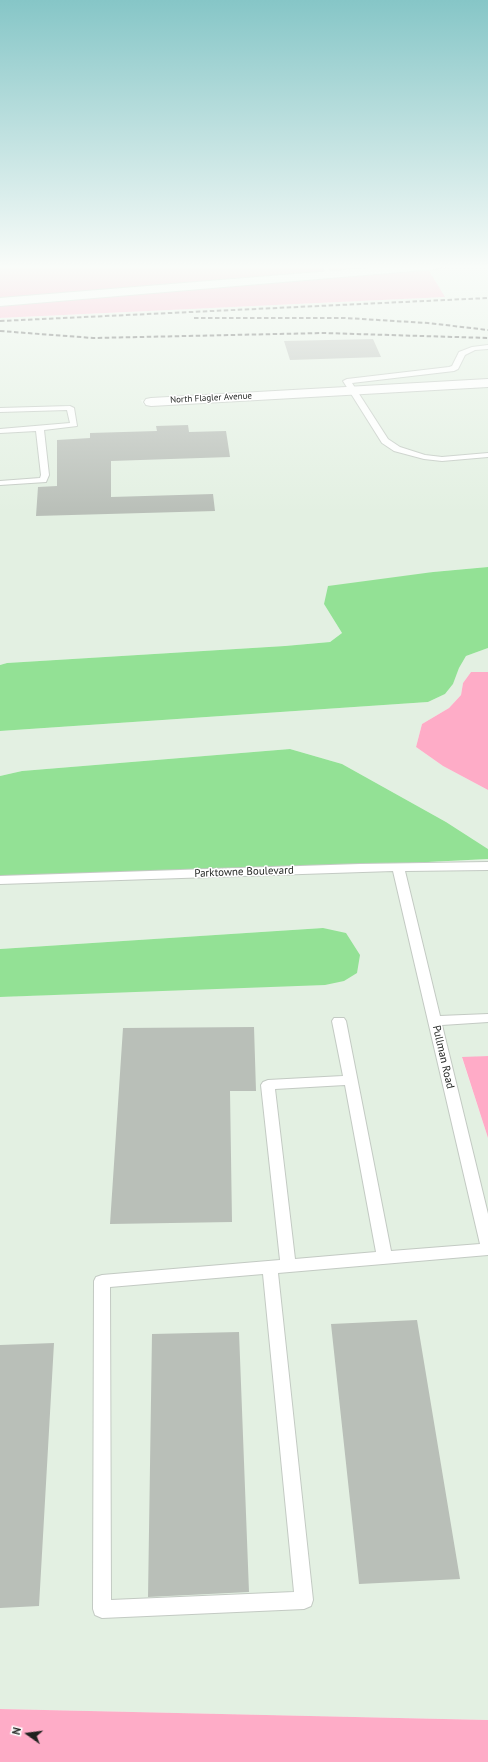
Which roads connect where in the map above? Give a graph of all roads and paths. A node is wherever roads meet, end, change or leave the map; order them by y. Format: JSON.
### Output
{"nodes":[{"id":1,"x":474,"y":348,"type":"edge"},
{"id":2,"x":488,"y":383,"type":"edge"},
{"id":3,"x":352,"y":390,"type":"junction"},
{"id":4,"x":150,"y":402,"type":"dead end"},
{"id":5,"x":0,"y":410,"type":"edge"},
{"id":6,"x":40,"y":429,"type":"junction"},
{"id":7,"x":0,"y":431,"type":"edge"},
{"id":8,"x":488,"y":455,"type":"edge"},
{"id":9,"x":0,"y":481,"type":"edge"},
{"id":10,"x":488,"y":866,"type":"edge"},
{"id":11,"x":398,"y":867,"type":"junction"},
{"id":12,"x":0,"y":880,"type":"edge"},
{"id":13,"x":488,"y":1018,"type":"edge"},
{"id":14,"x":339,"y":1021,"type":"dead end"},
{"id":15,"x":434,"y":1021,"type":"junction"},
{"id":16,"x":351,"y":1080,"type":"junction"},
{"id":17,"x":488,"y":1248,"type":"edge"},
{"id":18,"x":386,"y":1258,"type":"junction"},
{"id":19,"x":288,"y":1266,"type":"junction"},
{"id":20,"x":270,"y":1267,"type":"junction"}],
"edges":[{"from":1,"to":3,"type":"lane"},
{"from":2,"to":3,"type":"street","name":"North Flagler Avenue"},
{"from":3,"to":4,"type":"street","name":"North Flagler Avenue"},
{"from":3,"to":8,"type":"lane"},
{"from":5,"to":6,"type":"lane"},
{"from":6,"to":7,"type":"lane"},
{"from":6,"to":9,"type":"lane"},
{"from":10,"to":11,"type":"lane","name":"Parktowne Boulevard"},
{"from":11,"to":12,"type":"lane","name":"Parktowne Boulevard"},
{"from":11,"to":15,"type":"lane","name":"Pullman Road"},
{"from":13,"to":15,"type":"lane"},
{"from":14,"to":16,"type":"lane"},
{"from":15,"to":17,"type":"lane","name":"Pullman Road"},
{"from":16,"to":18,"type":"lane"},
{"from":16,"to":19,"type":"lane"},
{"from":17,"to":18,"type":"lane"},
{"from":18,"to":19,"type":"lane"},
{"from":19,"to":20,"type":"lane"},
{"from":20,"to":20,"type":"lane"}]}
